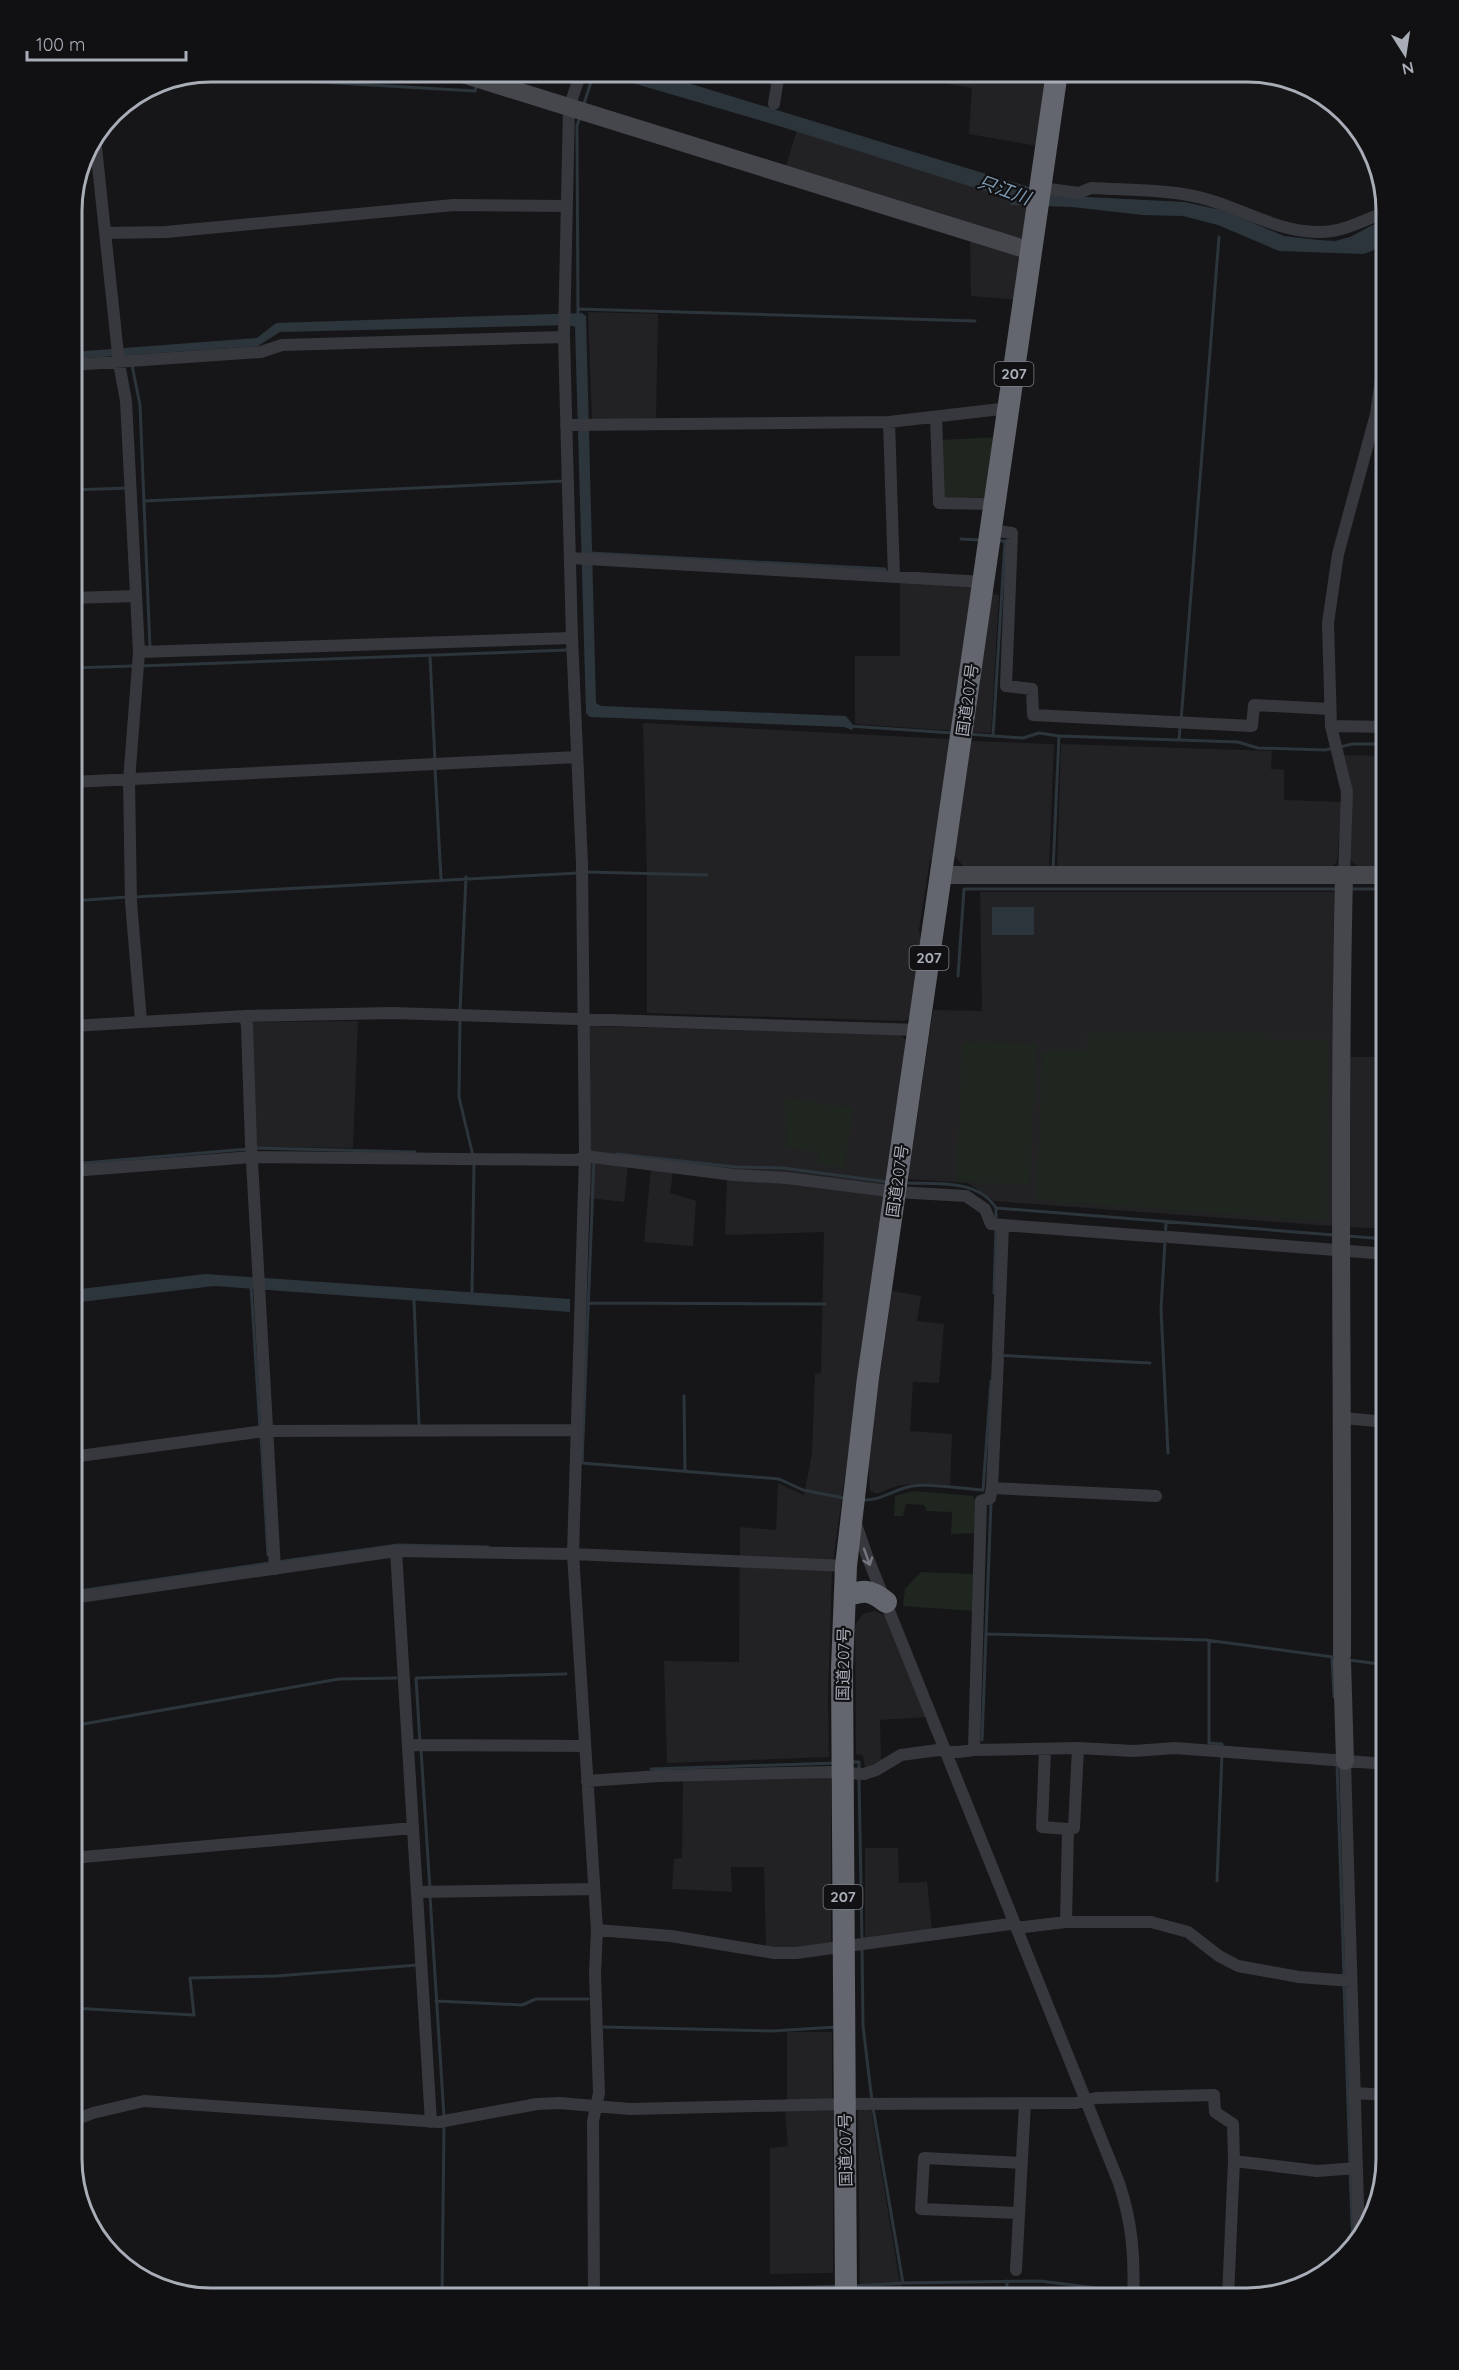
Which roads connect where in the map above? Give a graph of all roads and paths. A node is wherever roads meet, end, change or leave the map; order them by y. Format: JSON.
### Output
{"nodes":[{"id":1,"x":491,"y":83,"type":"edge"},
{"id":2,"x":580,"y":83,"type":"edge"},
{"id":3,"x":777,"y":83,"type":"edge"},
{"id":4,"x":1055,"y":83,"type":"edge"},
{"id":5,"x":774,"y":104,"type":"dead end"},
{"id":6,"x":577,"y":111,"type":"junction"},
{"id":7,"x":97,"y":154,"type":"edge"},
{"id":8,"x":1041,"y":188,"type":"junction"},
{"id":9,"x":567,"y":206,"type":"junction"},
{"id":10,"x":1376,"y":215,"type":"edge"},
{"id":11,"x":105,"y":233,"type":"junction"},
{"id":12,"x":1031,"y":251,"type":"junction"},
{"id":13,"x":564,"y":326,"type":"junction"},
{"id":14,"x":123,"y":358,"type":"junction"},
{"id":15,"x":83,"y":364,"type":"edge"},
{"id":16,"x":1376,"y":407,"type":"edge"},
{"id":17,"x":1009,"y":408,"type":"junction"},
{"id":18,"x":936,"y":417,"type":"junction"},
{"id":19,"x":889,"y":422,"type":"junction"},
{"id":20,"x":577,"y":425,"type":"junction"},
{"id":21,"x":995,"y":504,"type":"junction"},
{"id":22,"x":991,"y":536,"type":"junction"},
{"id":23,"x":574,"y":558,"type":"junction"},
{"id":24,"x":894,"y":576,"type":"junction"},
{"id":25,"x":984,"y":582,"type":"junction"},
{"id":26,"x":136,"y":596,"type":"junction"},
{"id":27,"x":83,"y":598,"type":"edge"},
{"id":28,"x":573,"y":646,"type":"junction"},
{"id":29,"x":143,"y":658,"type":"junction"},
{"id":30,"x":1330,"y":709,"type":"junction"},
{"id":31,"x":1331,"y":726,"type":"junction"},
{"id":32,"x":1376,"y":727,"type":"edge"},
{"id":33,"x":577,"y":757,"type":"junction"},
{"id":34,"x":129,"y":780,"type":"junction"},
{"id":35,"x":83,"y":782,"type":"edge"},
{"id":36,"x":941,"y":875,"type":"junction"},
{"id":37,"x":1376,"y":877,"type":"edge"},
{"id":38,"x":1344,"y":884,"type":"junction"},
{"id":39,"x":245,"y":1016,"type":"junction"},
{"id":40,"x":583,"y":1019,"type":"junction"},
{"id":41,"x":141,"y":1021,"type":"junction"},
{"id":42,"x":83,"y":1025,"type":"edge"},
{"id":43,"x":919,"y":1030,"type":"junction"},
{"id":44,"x":252,"y":1151,"type":"junction"},
{"id":45,"x":591,"y":1157,"type":"junction"},
{"id":46,"x":83,"y":1170,"type":"edge"},
{"id":47,"x":897,"y":1185,"type":"junction"},
{"id":48,"x":998,"y":1224,"type":"junction"},
{"id":49,"x":1340,"y":1241,"type":"junction"},
{"id":50,"x":1376,"y":1251,"type":"edge"},
{"id":51,"x":1343,"y":1418,"type":"junction"},
{"id":52,"x":1376,"y":1421,"type":"edge"},
{"id":53,"x":576,"y":1430,"type":"junction"},
{"id":54,"x":263,"y":1431,"type":"junction"},
{"id":55,"x":82,"y":1456,"type":"edge"},
{"id":56,"x":992,"y":1488,"type":"junction"},
{"id":57,"x":1156,"y":1497,"type":"dead end"},
{"id":58,"x":852,"y":1503,"type":"junction"},
{"id":59,"x":396,"y":1551,"type":"junction"},
{"id":60,"x":573,"y":1554,"type":"junction"},
{"id":61,"x":275,"y":1564,"type":"junction"},
{"id":62,"x":846,"y":1566,"type":"junction"},
{"id":63,"x":82,"y":1596,"type":"edge"},
{"id":64,"x":845,"y":1596,"type":"junction"},
{"id":65,"x":886,"y":1602,"type":"junction"},
{"id":66,"x":417,"y":1745,"type":"junction"},
{"id":67,"x":585,"y":1746,"type":"junction"},
{"id":68,"x":1078,"y":1748,"type":"junction"},
{"id":69,"x":1045,"y":1749,"type":"junction"},
{"id":70,"x":974,"y":1750,"type":"junction"},
{"id":71,"x":947,"y":1752,"type":"junction"},
{"id":72,"x":1339,"y":1761,"type":"junction"},
{"id":73,"x":1376,"y":1763,"type":"edge"},
{"id":74,"x":850,"y":1770,"type":"junction"},
{"id":75,"x":587,"y":1781,"type":"junction"},
{"id":76,"x":413,"y":1828,"type":"junction"},
{"id":77,"x":1068,"y":1829,"type":"junction"},
{"id":78,"x":82,"y":1857,"type":"edge"},
{"id":79,"x":594,"y":1889,"type":"junction"},
{"id":80,"x":426,"y":1892,"type":"junction"},
{"id":81,"x":1066,"y":1922,"type":"junction"},
{"id":82,"x":1016,"y":1925,"type":"junction"},
{"id":83,"x":597,"y":1930,"type":"junction"},
{"id":84,"x":856,"y":1946,"type":"junction"},
{"id":85,"x":1347,"y":1981,"type":"junction"},
{"id":86,"x":1354,"y":2092,"type":"junction"},
{"id":87,"x":1376,"y":2094,"type":"edge"},
{"id":88,"x":1086,"y":2100,"type":"junction"},
{"id":89,"x":1025,"y":2103,"type":"junction"},
{"id":90,"x":844,"y":2104,"type":"junction"},
{"id":91,"x":597,"y":2106,"type":"junction"},
{"id":92,"x":82,"y":2117,"type":"edge"},
{"id":93,"x":439,"y":2122,"type":"junction"},
{"id":94,"x":1234,"y":2161,"type":"junction"},
{"id":95,"x":1022,"y":2163,"type":"junction"},
{"id":96,"x":1353,"y":2168,"type":"junction"},
{"id":97,"x":1019,"y":2213,"type":"junction"},
{"id":98,"x":1358,"y":2225,"type":"edge"},
{"id":99,"x":1016,"y":2270,"type":"dead end"},
{"id":100,"x":594,"y":2287,"type":"edge"},
{"id":101,"x":846,"y":2288,"type":"edge"},
{"id":102,"x":1133,"y":2288,"type":"edge"},
{"id":103,"x":1229,"y":2288,"type":"edge"}],
"edges":[{"from":1,"to":6,"type":"street"},
{"from":2,"to":6,"type":"street"},
{"from":3,"to":5,"type":"street"},
{"from":4,"to":8,"type":"highway","name":"国道207号","number":"207"},
{"from":6,"to":9,"type":"street"},
{"from":6,"to":12,"type":"street"},
{"from":7,"to":11,"type":"street"},
{"from":8,"to":10,"type":"street"},
{"from":8,"to":12,"type":"highway","name":"国道207号","number":"207"},
{"from":9,"to":11,"type":"street"},
{"from":9,"to":13,"type":"street"},
{"from":11,"to":14,"type":"street"},
{"from":12,"to":17,"type":"highway","name":"国道207号","number":"207"},
{"from":13,"to":14,"type":"street"},
{"from":13,"to":20,"type":"street"},
{"from":14,"to":15,"type":"street"},
{"from":14,"to":26,"type":"street"},
{"from":16,"to":30,"type":"street"},
{"from":17,"to":18,"type":"street"},
{"from":17,"to":21,"type":"highway","name":"国道207号","number":"207"},
{"from":18,"to":19,"type":"street"},
{"from":18,"to":21,"type":"street"},
{"from":19,"to":20,"type":"street"},
{"from":19,"to":24,"type":"street"},
{"from":20,"to":23,"type":"street"},
{"from":21,"to":22,"type":"highway","name":"国道207号","number":"207"},
{"from":22,"to":25,"type":"highway","name":"国道207号","number":"207"},
{"from":22,"to":30,"type":"street"},
{"from":23,"to":24,"type":"street"},
{"from":23,"to":28,"type":"street"},
{"from":24,"to":25,"type":"street"},
{"from":25,"to":36,"type":"highway","name":"国道207号","number":"207"},
{"from":26,"to":27,"type":"street"},
{"from":26,"to":29,"type":"street"},
{"from":28,"to":29,"type":"street"},
{"from":28,"to":33,"type":"street"},
{"from":29,"to":34,"type":"street"},
{"from":30,"to":31,"type":"street"},
{"from":31,"to":32,"type":"street"},
{"from":31,"to":38,"type":"street"},
{"from":33,"to":34,"type":"street"},
{"from":33,"to":40,"type":"street"},
{"from":34,"to":35,"type":"street"},
{"from":34,"to":41,"type":"street"},
{"from":36,"to":38,"type":"street"},
{"from":36,"to":43,"type":"highway","name":"国道207号","number":"207"},
{"from":37,"to":38,"type":"street"},
{"from":38,"to":49,"type":"street"},
{"from":39,"to":40,"type":"street"},
{"from":39,"to":41,"type":"street"},
{"from":39,"to":44,"type":"street"},
{"from":40,"to":43,"type":"street"},
{"from":40,"to":45,"type":"street"},
{"from":41,"to":42,"type":"street"},
{"from":43,"to":47,"type":"highway","name":"国道207号","number":"207"},
{"from":44,"to":45,"type":"street"},
{"from":44,"to":46,"type":"street"},
{"from":44,"to":54,"type":"street"},
{"from":45,"to":47,"type":"street"},
{"from":45,"to":53,"type":"street"},
{"from":47,"to":48,"type":"street"},
{"from":47,"to":58,"type":"highway","name":"国道207号","number":"207"},
{"from":48,"to":49,"type":"street"},
{"from":48,"to":56,"type":"street"},
{"from":49,"to":50,"type":"street"},
{"from":49,"to":51,"type":"street"},
{"from":51,"to":52,"type":"street"},
{"from":51,"to":72,"type":"street"},
{"from":53,"to":54,"type":"street"},
{"from":53,"to":60,"type":"street"},
{"from":54,"to":55,"type":"street"},
{"from":54,"to":61,"type":"street"},
{"from":56,"to":57,"type":"street"},
{"from":56,"to":70,"type":"street"},
{"from":58,"to":62,"type":"highway","name":"国道207号","number":"207"},
{"from":58,"to":65,"type":"street","one_way":true},
{"from":59,"to":60,"type":"street"},
{"from":59,"to":61,"type":"street"},
{"from":59,"to":66,"type":"street"},
{"from":60,"to":62,"type":"street"},
{"from":60,"to":67,"type":"street"},
{"from":61,"to":63,"type":"street"},
{"from":62,"to":64,"type":"highway","name":"国道207号","number":"207"},
{"from":64,"to":65,"type":"highway"},
{"from":64,"to":74,"type":"highway","name":"国道207号","number":"207"},
{"from":65,"to":71,"type":"street"},
{"from":66,"to":67,"type":"street"},
{"from":66,"to":76,"type":"street"},
{"from":67,"to":75,"type":"street"},
{"from":68,"to":69,"type":"street"},
{"from":68,"to":72,"type":"street"},
{"from":68,"to":77,"type":"street"},
{"from":69,"to":70,"type":"street"},
{"from":69,"to":77,"type":"street"},
{"from":70,"to":71,"type":"street"},
{"from":71,"to":74,"type":"street"},
{"from":71,"to":82,"type":"street"},
{"from":72,"to":73,"type":"street"},
{"from":72,"to":85,"type":"street"},
{"from":74,"to":75,"type":"street"},
{"from":74,"to":84,"type":"highway","name":"国道207号","number":"207"},
{"from":75,"to":79,"type":"street"},
{"from":76,"to":78,"type":"street"},
{"from":76,"to":80,"type":"street"},
{"from":77,"to":81,"type":"street"},
{"from":79,"to":80,"type":"street"},
{"from":79,"to":83,"type":"street"},
{"from":80,"to":93,"type":"street"},
{"from":81,"to":82,"type":"street"},
{"from":81,"to":85,"type":"street"},
{"from":82,"to":84,"type":"street"},
{"from":82,"to":88,"type":"street"},
{"from":83,"to":84,"type":"street"},
{"from":83,"to":91,"type":"street"},
{"from":84,"to":90,"type":"highway","name":"国道207号","number":"207"},
{"from":85,"to":86,"type":"street"},
{"from":86,"to":87,"type":"street"},
{"from":86,"to":96,"type":"street"},
{"from":88,"to":89,"type":"street"},
{"from":88,"to":94,"type":"street"},
{"from":88,"to":102,"type":"street"},
{"from":89,"to":90,"type":"street"},
{"from":89,"to":95,"type":"street"},
{"from":90,"to":91,"type":"street"},
{"from":90,"to":101,"type":"highway","name":"国道207号","number":"207"},
{"from":91,"to":93,"type":"street"},
{"from":91,"to":100,"type":"street"},
{"from":92,"to":93,"type":"street"},
{"from":94,"to":96,"type":"street"},
{"from":94,"to":103,"type":"street"},
{"from":95,"to":97,"type":"street"},
{"from":95,"to":97,"type":"street"},
{"from":96,"to":98,"type":"street"},
{"from":97,"to":99,"type":"street"}]}
